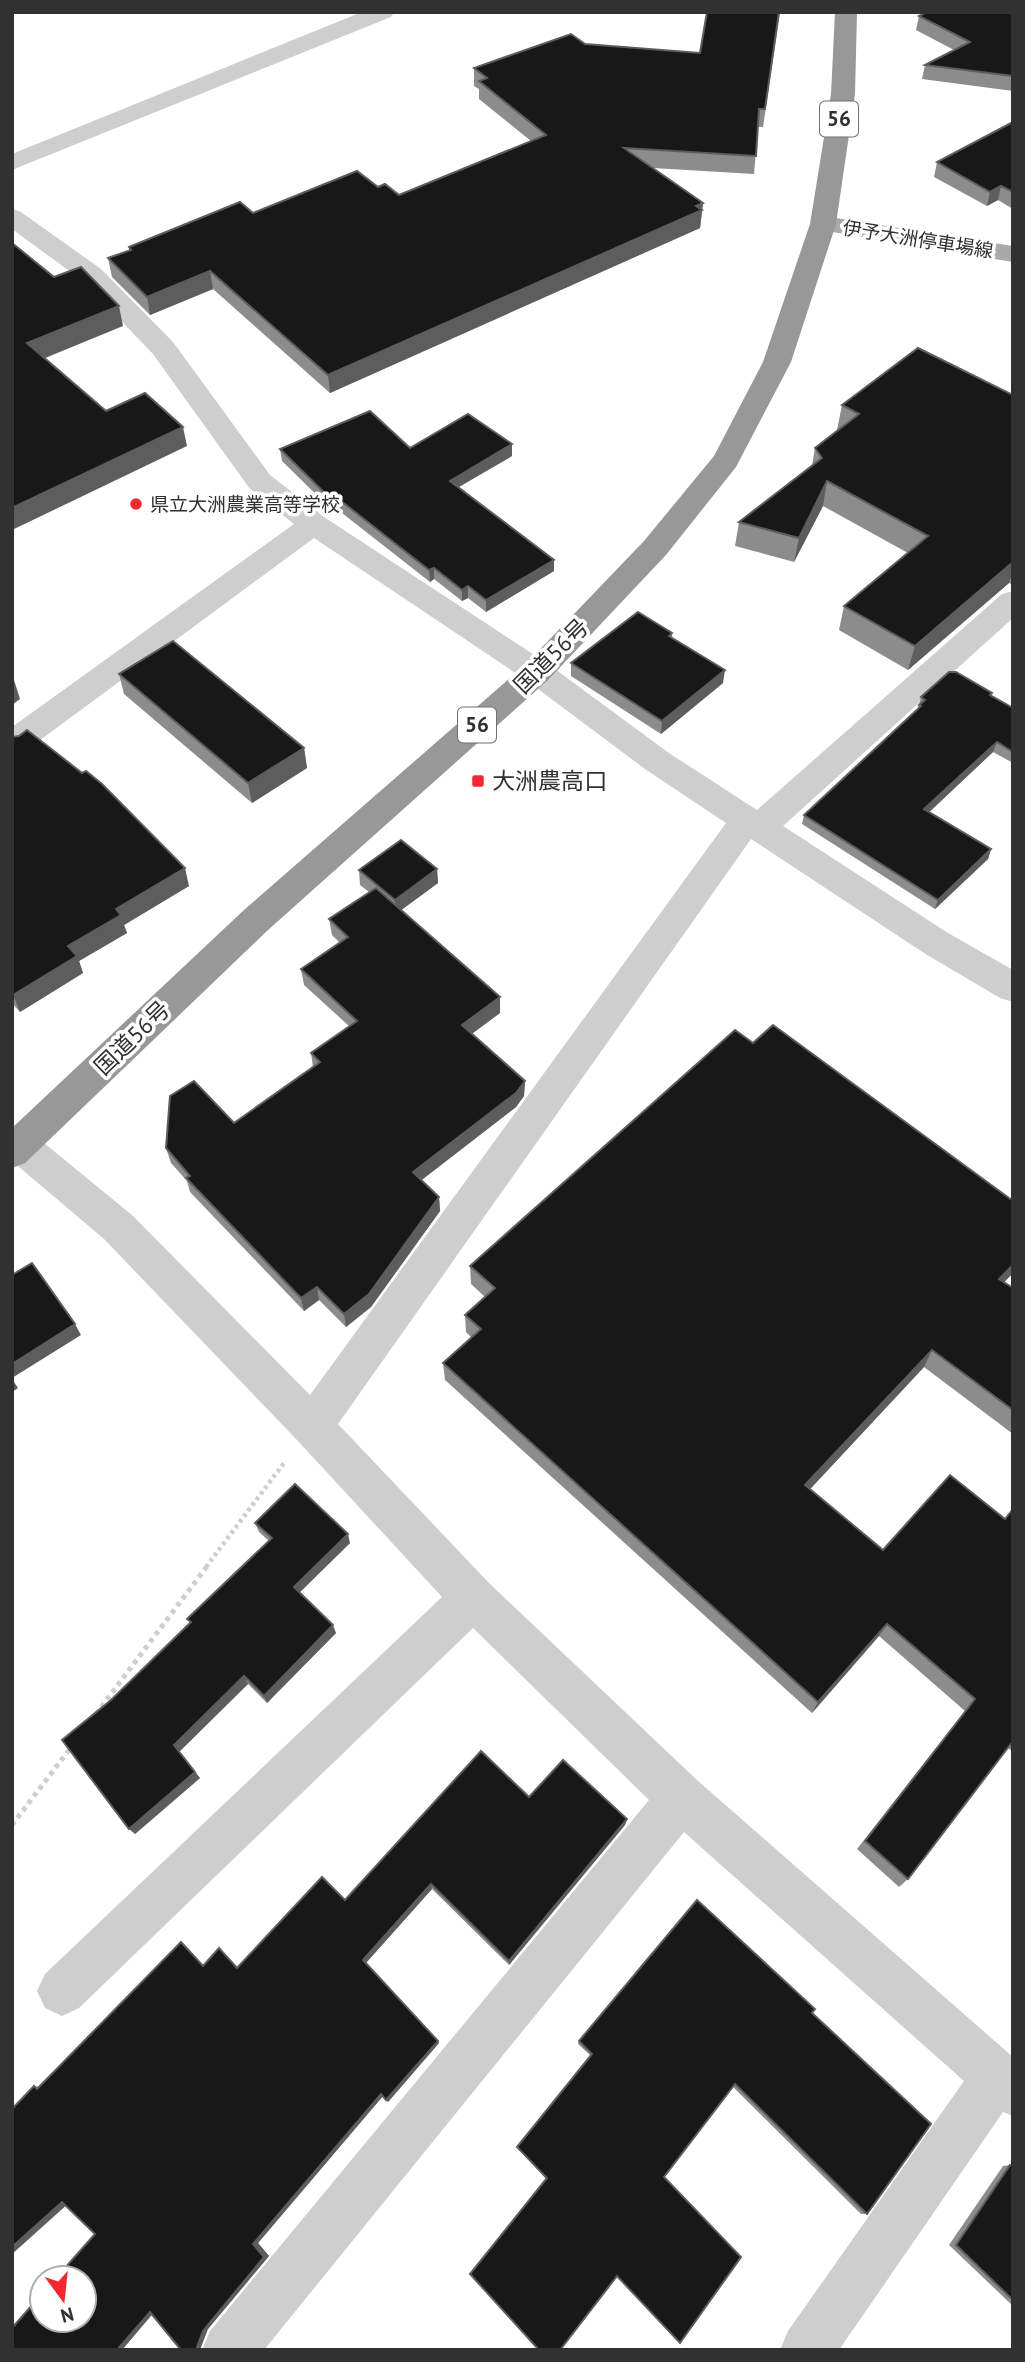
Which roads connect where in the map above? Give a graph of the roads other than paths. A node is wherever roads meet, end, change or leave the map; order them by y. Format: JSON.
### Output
{"nodes":[{"id":1,"x":383,"y":12,"type":"edge"},
{"id":2,"x":846,"y":12,"type":"edge"},
{"id":3,"x":12,"y":163,"type":"edge"},
{"id":4,"x":12,"y":217,"type":"edge"},
{"id":5,"x":823,"y":224,"type":"junction"},
{"id":6,"x":1013,"y":254,"type":"edge"},
{"id":7,"x":314,"y":524,"type":"junction"},
{"id":8,"x":1013,"y":601,"type":"edge"},
{"id":9,"x":537,"y":672,"type":"junction"},
{"id":10,"x":12,"y":744,"type":"edge"},
{"id":11,"x":753,"y":824,"type":"junction"},
{"id":12,"x":1013,"y":988,"type":"edge"},
{"id":13,"x":16,"y":1149,"type":"edge"},
{"id":14,"x":312,"y":1426,"type":"junction"},
{"id":15,"x":473,"y":1598,"type":"junction"},
{"id":16,"x":681,"y":1798,"type":"junction"},
{"id":17,"x":62,"y":1991,"type":"dead end"},
{"id":18,"x":1004,"y":2084,"type":"edge"},
{"id":19,"x":229,"y":2350,"type":"edge"},
{"id":20,"x":807,"y":2350,"type":"edge"}],
"edges":[{"from":1,"to":3,"type":"street"},
{"from":2,"to":5,"type":"highway","name":"国道56号","number":"56"},
{"from":4,"to":7,"type":"street"},
{"from":5,"to":6,"type":"main road","name":"伊予大洲停車場線"},
{"from":5,"to":9,"type":"highway","name":"国道56号","number":"56"},
{"from":7,"to":9,"type":"street"},
{"from":7,"to":10,"type":"street"},
{"from":8,"to":11,"type":"street"},
{"from":9,"to":11,"type":"street"},
{"from":9,"to":13,"type":"highway","name":"国道56号","number":"56"},
{"from":11,"to":12,"type":"street"},
{"from":11,"to":14,"type":"street"},
{"from":13,"to":14,"type":"street"},
{"from":14,"to":15,"type":"street"},
{"from":15,"to":16,"type":"street"},
{"from":15,"to":17,"type":"street"},
{"from":16,"to":18,"type":"street"},
{"from":16,"to":19,"type":"street"},
{"from":18,"to":20,"type":"street"}]}
